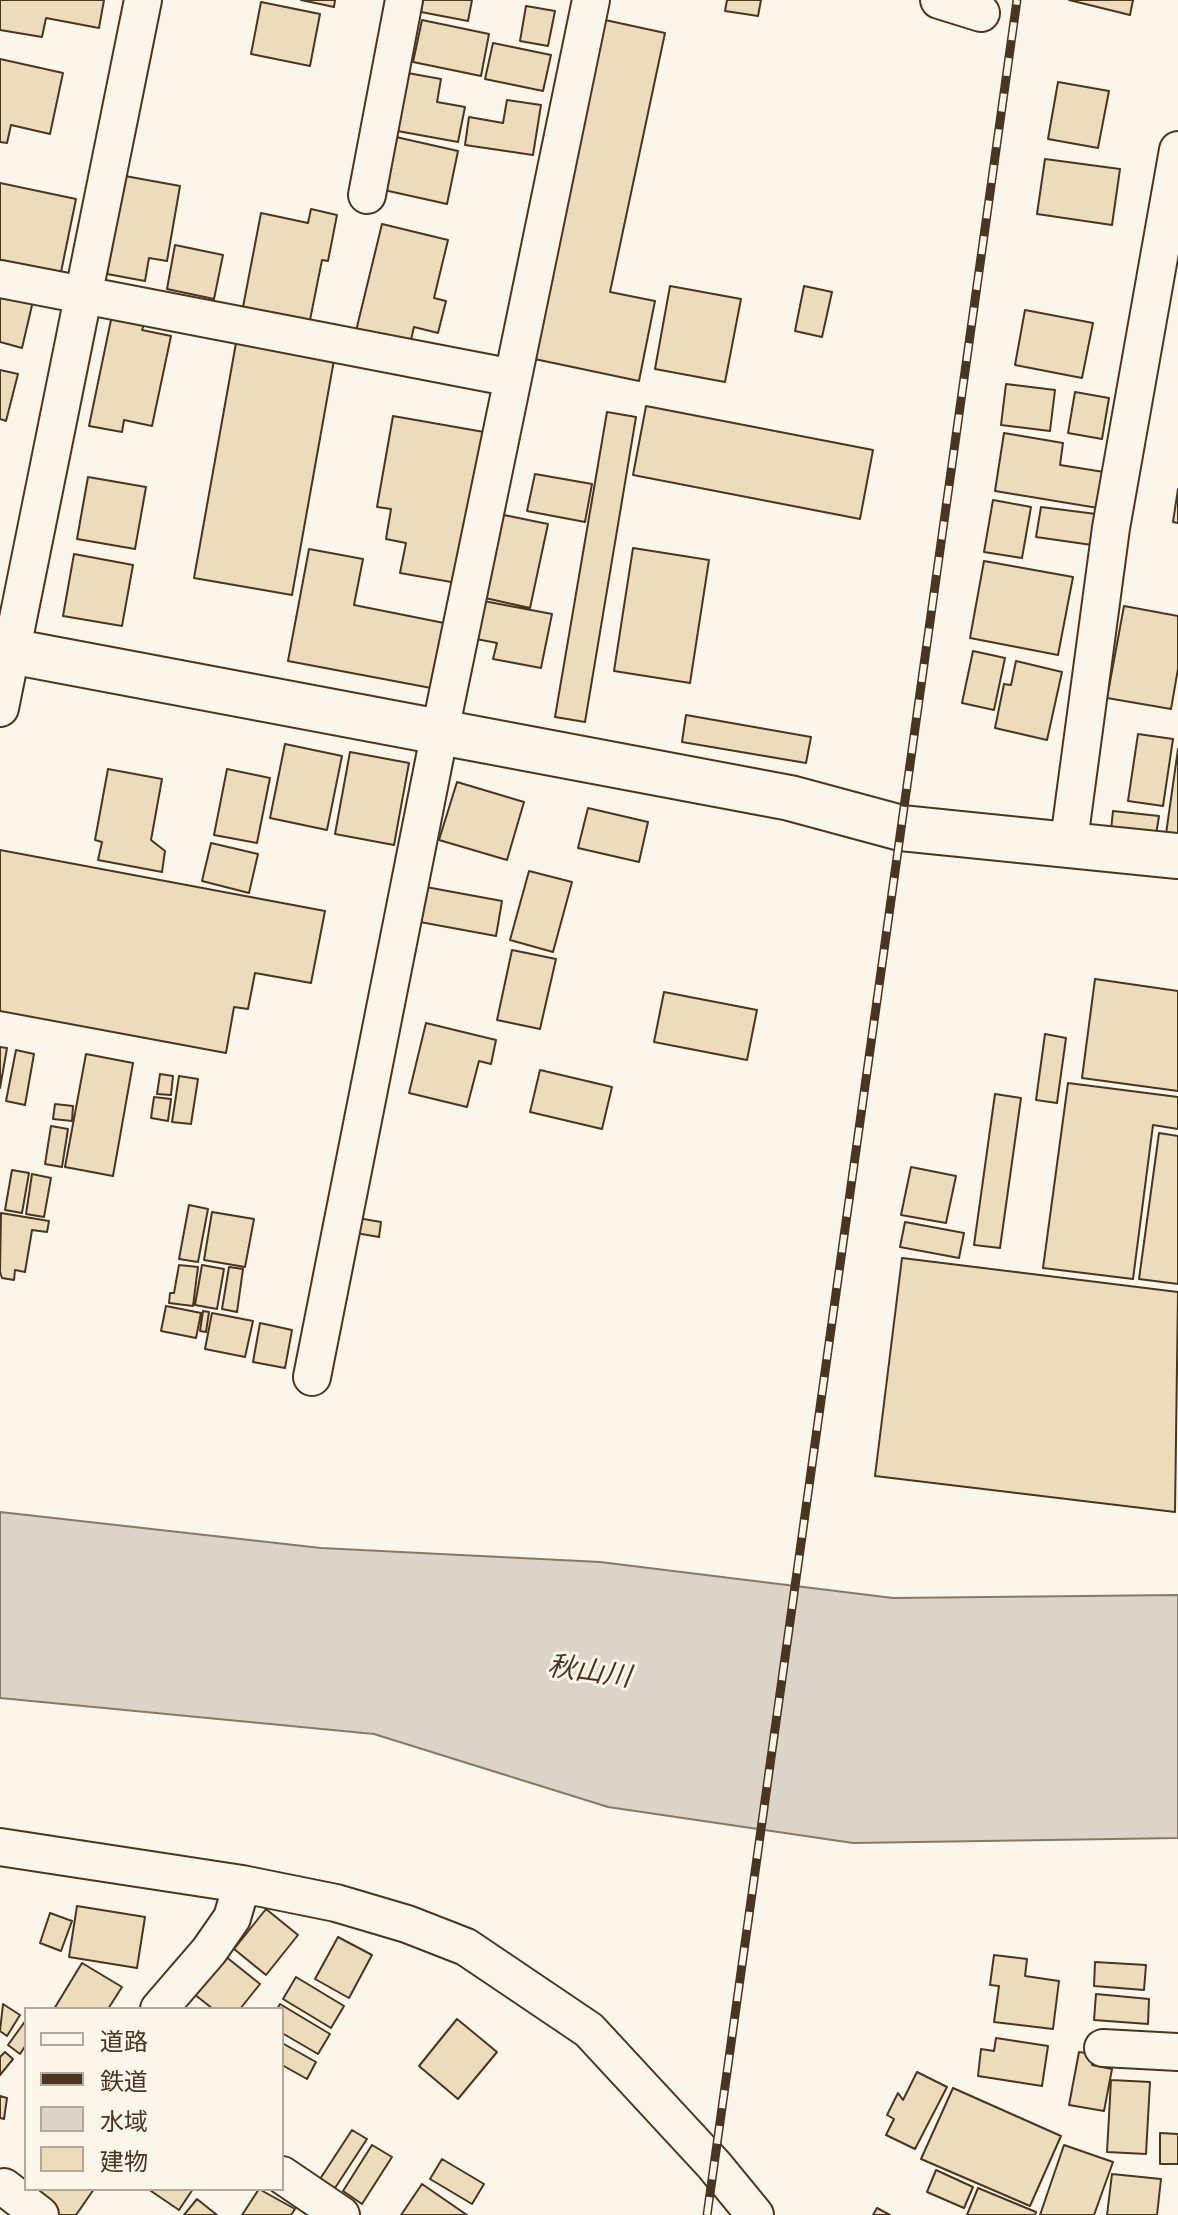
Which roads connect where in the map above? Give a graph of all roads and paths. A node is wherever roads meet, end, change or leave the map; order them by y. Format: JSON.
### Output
{"nodes":[{"id":1,"x":143,"y":0,"type":"edge"},
{"id":2,"x":404,"y":0,"type":"edge"},
{"id":3,"x":591,"y":0,"type":"edge"},
{"id":4,"x":939,"y":0,"type":"edge"},
{"id":5,"x":981,"y":13,"type":"dead end"},
{"id":6,"x":1178,"y":150,"type":"edge"},
{"id":7,"x":367,"y":195,"type":"dead end"},
{"id":8,"x":0,"y":279,"type":"edge"},
{"id":9,"x":85,"y":297,"type":"junction"},
{"id":10,"x":513,"y":378,"type":"junction"},
{"id":11,"x":6,"y":650,"type":"edge"},
{"id":12,"x":0,"y":708,"type":"edge"},
{"id":13,"x":440,"y":731,"type":"junction"},
{"id":14,"x":1068,"y":848,"type":"junction"},
{"id":15,"x":1178,"y":856,"type":"edge"},
{"id":16,"x":312,"y":1377,"type":"dead end"},
{"id":17,"x":0,"y":1847,"type":"edge"},
{"id":18,"x":242,"y":1884,"type":"junction"},
{"id":19,"x":161,"y":2007,"type":"edge"},
{"id":20,"x":1103,"y":2048,"type":"dead end"},
{"id":21,"x":1178,"y":2052,"type":"edge"},
{"id":22,"x":284,"y":2176,"type":"edge"},
{"id":23,"x":10,"y":2180,"type":"edge"},
{"id":24,"x":40,"y":2215,"type":"edge"},
{"id":25,"x":341,"y":2215,"type":"edge"},
{"id":26,"x":755,"y":2215,"type":"edge"}],
"edges":[{"from":1,"to":9,"type":"street"},
{"from":2,"to":7,"type":"street"},
{"from":3,"to":10,"type":"street"},
{"from":4,"to":5,"type":"street"},
{"from":6,"to":14,"type":"street"},
{"from":8,"to":9,"type":"street"},
{"from":9,"to":10,"type":"street"},
{"from":9,"to":11,"type":"street"},
{"from":10,"to":13,"type":"street"},
{"from":11,"to":12,"type":"street"},
{"from":11,"to":13,"type":"street"},
{"from":13,"to":14,"type":"street"},
{"from":13,"to":16,"type":"street"},
{"from":14,"to":15,"type":"street"},
{"from":17,"to":18,"type":"street"},
{"from":18,"to":19,"type":"street"},
{"from":18,"to":26,"type":"street"},
{"from":20,"to":21,"type":"street"},
{"from":22,"to":25,"type":"street"},
{"from":23,"to":24,"type":"street"}]}
